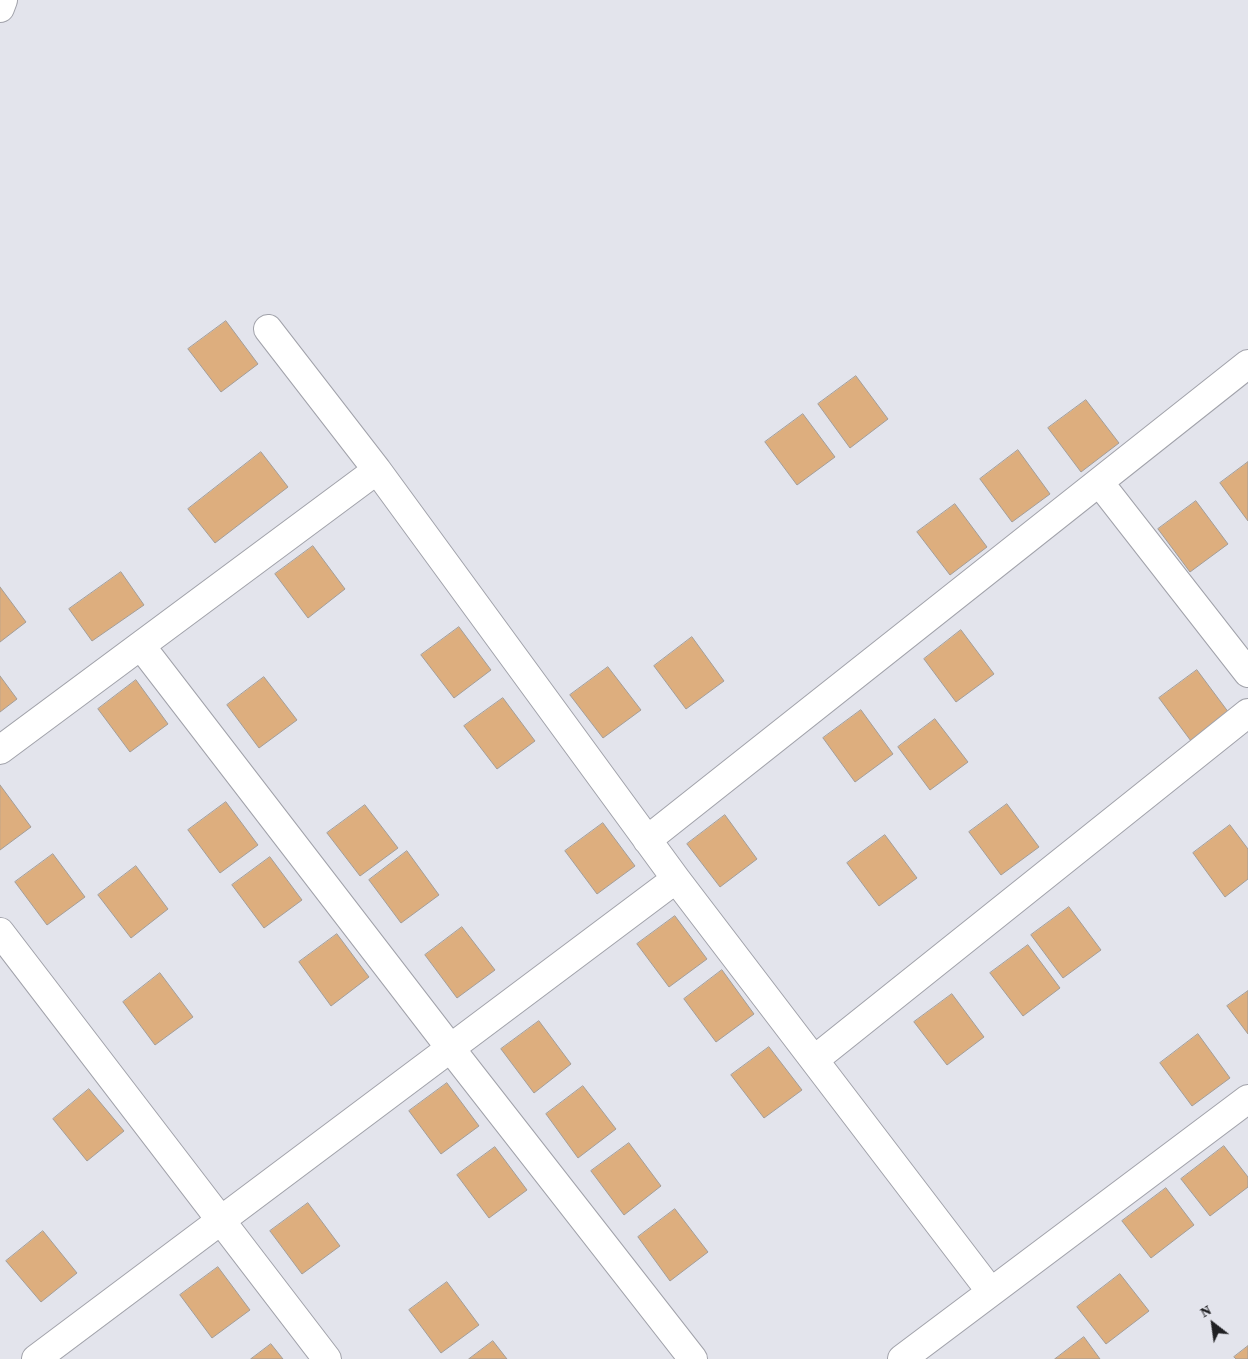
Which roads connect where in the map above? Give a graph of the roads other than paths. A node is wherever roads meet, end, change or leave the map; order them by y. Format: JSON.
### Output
{"nodes":[{"id":1,"x":3,"y":0,"type":"edge"},
{"id":2,"x":0,"y":8,"type":"edge"},
{"id":3,"x":268,"y":329,"type":"dead end"},
{"id":4,"x":1248,"y":364,"type":"edge"},
{"id":5,"x":377,"y":470,"type":"junction"},
{"id":6,"x":1099,"y":482,"type":"junction"},
{"id":7,"x":141,"y":646,"type":"junction"},
{"id":8,"x":1248,"y":673,"type":"edge"},
{"id":9,"x":1248,"y":713,"type":"edge"},
{"id":10,"x":0,"y":750,"type":"edge"},
{"id":11,"x":647,"y":840,"type":"junction"},
{"id":12,"x":676,"y":879,"type":"junction"},
{"id":13,"x":0,"y":932,"type":"edge"},
{"id":14,"x":451,"y":1049,"type":"junction"},
{"id":15,"x":814,"y":1060,"type":"junction"},
{"id":16,"x":1248,"y":1099,"type":"edge"},
{"id":17,"x":221,"y":1221,"type":"junction"},
{"id":18,"x":991,"y":1292,"type":"junction"},
{"id":19,"x":36,"y":1359,"type":"edge"},
{"id":20,"x":327,"y":1359,"type":"edge"},
{"id":21,"x":693,"y":1359,"type":"edge"},
{"id":22,"x":902,"y":1359,"type":"edge"}],
"edges":[{"from":1,"to":2,"type":"street"},
{"from":3,"to":5,"type":"street"},
{"from":4,"to":6,"type":"street"},
{"from":5,"to":7,"type":"street"},
{"from":5,"to":11,"type":"street"},
{"from":6,"to":8,"type":"street"},
{"from":6,"to":11,"type":"street"},
{"from":7,"to":10,"type":"street"},
{"from":7,"to":14,"type":"street"},
{"from":9,"to":15,"type":"street"},
{"from":11,"to":12,"type":"street"},
{"from":12,"to":14,"type":"street"},
{"from":12,"to":15,"type":"street"},
{"from":13,"to":17,"type":"street"},
{"from":14,"to":17,"type":"street"},
{"from":14,"to":21,"type":"street"},
{"from":15,"to":18,"type":"street"},
{"from":16,"to":18,"type":"street"},
{"from":17,"to":19,"type":"street"},
{"from":17,"to":20,"type":"street"},
{"from":18,"to":22,"type":"street"}]}
